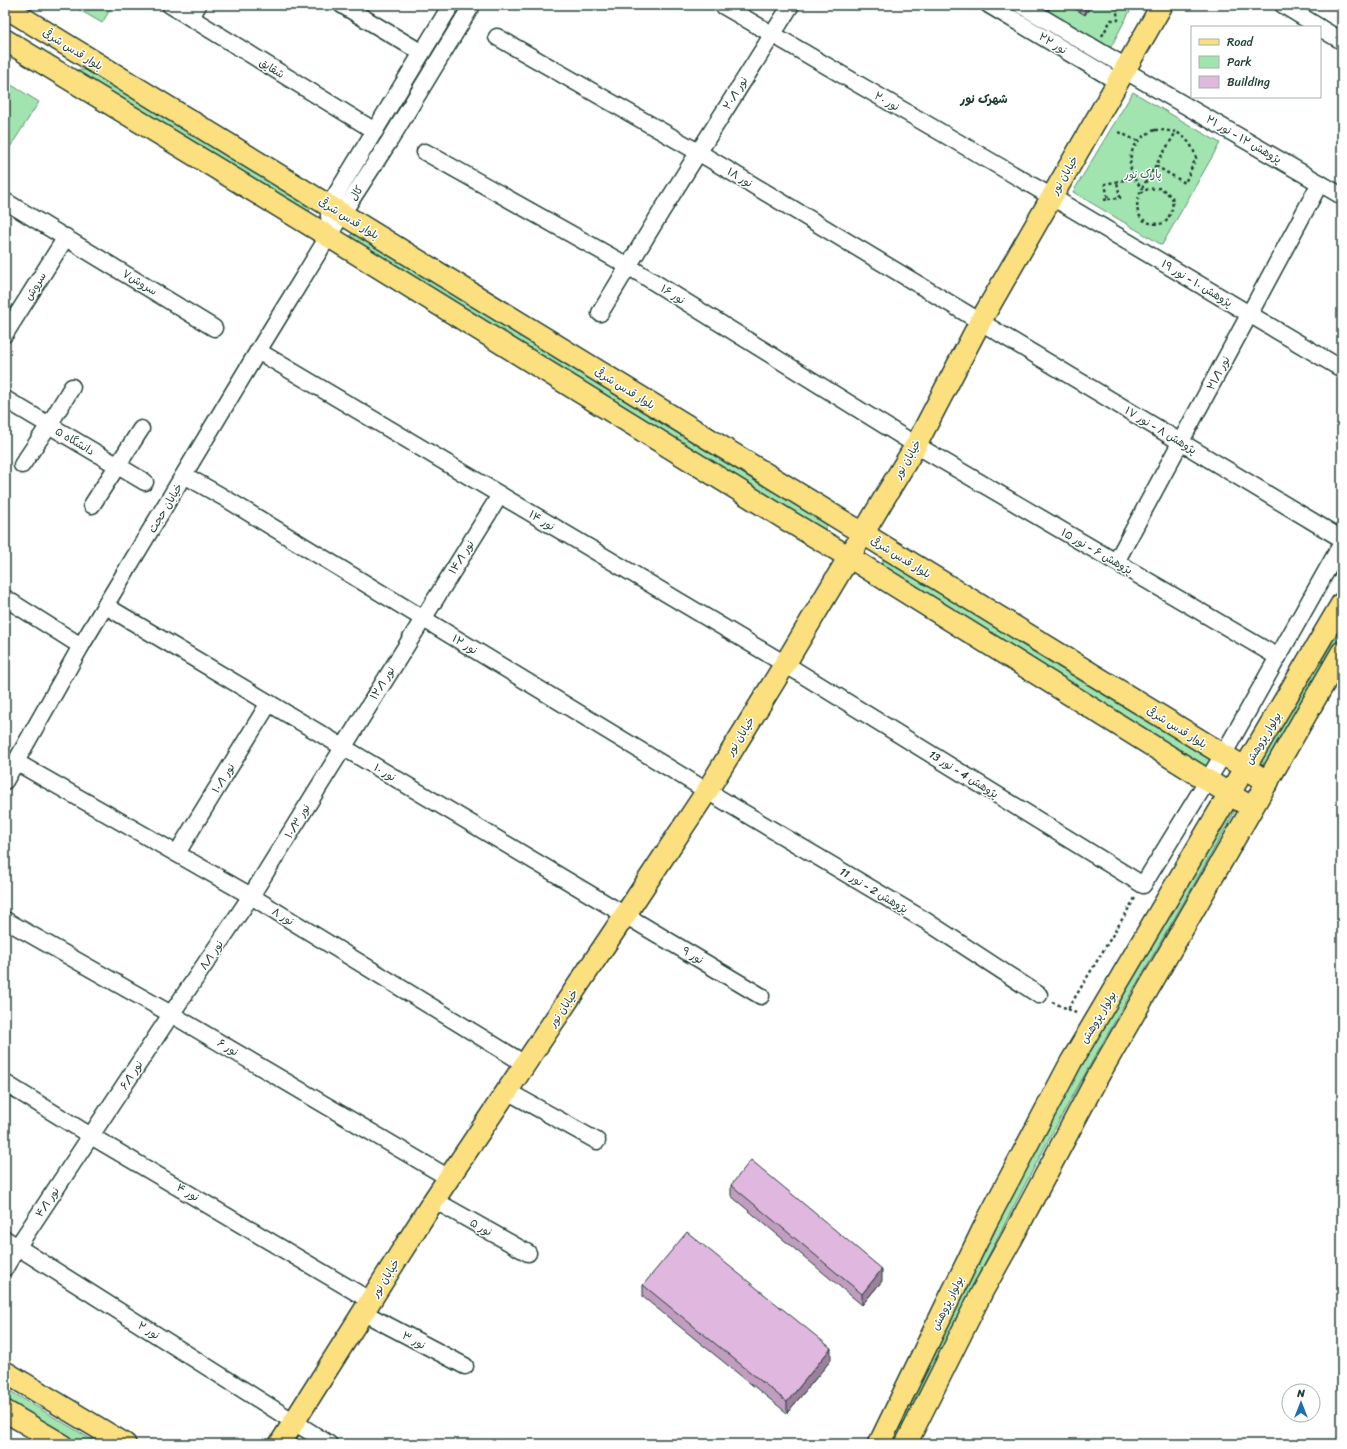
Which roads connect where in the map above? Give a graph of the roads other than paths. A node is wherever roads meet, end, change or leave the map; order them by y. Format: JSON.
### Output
{"nodes":[{"id":1,"x":170,"y":5,"type":"edge"},
{"id":2,"x":342,"y":5,"type":"edge"},
{"id":3,"x":451,"y":5,"type":"edge"},
{"id":4,"x":472,"y":5,"type":"edge"},
{"id":5,"x":722,"y":5,"type":"edge"},
{"id":6,"x":791,"y":5,"type":"edge"},
{"id":7,"x":989,"y":5,"type":"edge"},
{"id":8,"x":1021,"y":5,"type":"edge"},
{"id":9,"x":1162,"y":5,"type":"edge"},
{"id":10,"x":1283,"y":5,"type":"edge"},
{"id":11,"x":6,"y":7,"type":"edge"},
{"id":12,"x":195,"y":12,"type":"edge"},
{"id":13,"x":1318,"y":26,"type":"edge"},
{"id":14,"x":1321,"y":28,"type":"edge"},
{"id":15,"x":772,"y":34,"type":"junction"},
{"id":16,"x":497,"y":37,"type":"dead end"},
{"id":17,"x":5,"y":40,"type":"edge"},
{"id":18,"x":1342,"y":41,"type":"edge"},
{"id":19,"x":422,"y":53,"type":"junction"},
{"id":20,"x":1123,"y":73,"type":"junction"},
{"id":21,"x":375,"y":131,"type":"junction"},
{"id":22,"x":425,"y":152,"type":"dead end"},
{"id":23,"x":698,"y":152,"type":"junction"},
{"id":24,"x":1320,"y":183,"type":"junction"},
{"id":25,"x":1342,"y":196,"type":"edge"},
{"id":26,"x":1052,"y":197,"type":"junction"},
{"id":27,"x":5,"y":201,"type":"edge"},
{"id":28,"x":336,"y":210,"type":"junction"},
{"id":29,"x":328,"y":236,"type":"junction"},
{"id":30,"x":66,"y":237,"type":"junction"},
{"id":31,"x":628,"y":266,"type":"junction"},
{"id":32,"x":600,"y":313,"type":"dead end"},
{"id":33,"x":1250,"y":314,"type":"junction"},
{"id":34,"x":980,"y":322,"type":"junction"},
{"id":35,"x":214,"y":328,"type":"dead end"},
{"id":36,"x":5,"y":334,"type":"edge"},
{"id":37,"x":258,"y":351,"type":"junction"},
{"id":38,"x":1342,"y":369,"type":"edge"},
{"id":39,"x":72,"y":387,"type":"dead end"},
{"id":40,"x":5,"y":400,"type":"edge"},
{"id":41,"x":49,"y":425,"type":"junction"},
{"id":42,"x":141,"y":429,"type":"dead end"},
{"id":43,"x":1181,"y":442,"type":"junction"},
{"id":44,"x":916,"y":445,"type":"junction"},
{"id":45,"x":22,"y":465,"type":"dead end"},
{"id":46,"x":117,"y":465,"type":"junction"},
{"id":47,"x":184,"y":475,"type":"junction"},
{"id":48,"x":146,"y":482,"type":"dead end"},
{"id":49,"x":500,"y":494,"type":"junction"},
{"id":50,"x":92,"y":505,"type":"dead end"},
{"id":51,"x":863,"y":534,"type":"junction"},
{"id":52,"x":1342,"y":539,"type":"edge"},
{"id":53,"x":1342,"y":543,"type":"edge"},
{"id":54,"x":849,"y":557,"type":"junction"},
{"id":55,"x":1116,"y":562,"type":"junction"},
{"id":56,"x":5,"y":598,"type":"edge"},
{"id":57,"x":1342,"y":603,"type":"edge"},
{"id":58,"x":106,"y":606,"type":"junction"},
{"id":59,"x":422,"y":619,"type":"junction"},
{"id":60,"x":81,"y":646,"type":"junction"},
{"id":61,"x":1342,"y":652,"type":"edge"},
{"id":62,"x":1278,"y":657,"type":"junction"},
{"id":63,"x":785,"y":664,"type":"junction"},
{"id":64,"x":269,"y":703,"type":"junction"},
{"id":65,"x":342,"y":747,"type":"junction"},
{"id":66,"x":1223,"y":755,"type":"junction"},
{"id":67,"x":16,"y":762,"type":"junction"},
{"id":68,"x":1244,"y":768,"type":"junction"},
{"id":69,"x":1207,"y":781,"type":"junction"},
{"id":70,"x":5,"y":782,"type":"edge"},
{"id":71,"x":1268,"y":782,"type":"junction"},
{"id":72,"x":706,"y":791,"type":"junction"},
{"id":73,"x":1229,"y":795,"type":"junction"},
{"id":74,"x":1252,"y":808,"type":"junction"},
{"id":75,"x":177,"y":853,"type":"junction"},
{"id":76,"x":251,"y":896,"type":"junction"},
{"id":77,"x":625,"y":915,"type":"junction"},
{"id":78,"x":5,"y":920,"type":"edge"},
{"id":79,"x":761,"y":996,"type":"dead end"},
{"id":80,"x":1039,"y":996,"type":"road end"},
{"id":81,"x":171,"y":1014,"type":"junction"},
{"id":82,"x":525,"y":1064,"type":"junction"},
{"id":83,"x":5,"y":1083,"type":"edge"},
{"id":84,"x":507,"y":1091,"type":"junction"},
{"id":85,"x":91,"y":1136,"type":"junction"},
{"id":86,"x":597,"y":1141,"type":"dead end"},
{"id":87,"x":449,"y":1178,"type":"junction"},
{"id":88,"x":434,"y":1200,"type":"junction"},
{"id":89,"x":11,"y":1243,"type":"edge"},
{"id":90,"x":528,"y":1253,"type":"dead end"},
{"id":91,"x":5,"y":1268,"type":"edge"},
{"id":92,"x":368,"y":1307,"type":"junction"},
{"id":93,"x":465,"y":1366,"type":"dead end"},
{"id":94,"x":5,"y":1372,"type":"edge"},
{"id":95,"x":6,"y":1413,"type":"edge"},
{"id":96,"x":294,"y":1422,"type":"junction"},
{"id":97,"x":60,"y":1444,"type":"edge"},
{"id":98,"x":125,"y":1444,"type":"edge"},
{"id":99,"x":280,"y":1444,"type":"edge"},
{"id":100,"x":329,"y":1444,"type":"edge"},
{"id":101,"x":879,"y":1444,"type":"edge"},
{"id":102,"x":906,"y":1444,"type":"edge"}],
"edges":[{"from":1,"to":12,"type":"street","name":"شقایق"},
{"from":2,"to":19,"type":"street"},
{"from":3,"to":19,"type":"street","name":"کال"},
{"from":4,"to":28,"type":"street","name":"کال"},
{"from":5,"to":15,"type":"street","name":"نور ۲۰"},
{"from":6,"to":15,"type":"street","name":"نور ۲۰/۱"},
{"from":7,"to":20,"type":"street","name":"نور ۲۲"},
{"from":8,"to":20,"type":"street"},
{"from":9,"to":20,"type":"main road","name":"خیابان نور"},
{"from":10,"to":13,"type":"street"},
{"from":11,"to":28,"type":"main road","name":"بلوار قدس شرقی"},
{"from":12,"to":21,"type":"street","name":"شقایق"},
{"from":14,"to":18,"type":"street"},
{"from":15,"to":23,"type":"street","name":"نور ۲۰/۱"},
{"from":15,"to":26,"type":"street","name":"نور ۲۰"},
{"from":16,"to":23,"type":"street","name":"نور ۱۸"},
{"from":17,"to":29,"type":"main road"},
{"from":19,"to":21,"type":"street","name":"کال"},
{"from":20,"to":24,"type":"street","name":"پژوهش ۱۲ - نور ۲۱"},
{"from":20,"to":26,"type":"main road","name":"خیابان نور"},
{"from":21,"to":28,"type":"street","name":"کال"},
{"from":22,"to":31,"type":"street","name":"نور ۱۶"},
{"from":23,"to":31,"type":"street","name":"نور ۲۰/۱"},
{"from":23,"to":34,"type":"street","name":"نور ۱۸"},
{"from":24,"to":25,"type":"street","name":"پژوهش ۱۲ - نور ۲۱"},
{"from":24,"to":33,"type":"street","name":"نور ۲۱/۱"},
{"from":26,"to":33,"type":"street","name":"پژوهش ۱۰ - نور ۱۹"},
{"from":26,"to":34,"type":"main road","name":"خیابان نور"},
{"from":27,"to":30,"type":"street","name":"سروش۷"},
{"from":28,"to":29,"type":"street","name":"کال"},
{"from":28,"to":51,"type":"main road","name":"بلوار قدس شرقی"},
{"from":29,"to":37,"type":"street","name":"خیابان حجت"},
{"from":29,"to":54,"type":"main road"},
{"from":30,"to":35,"type":"street","name":"سروش۷"},
{"from":30,"to":36,"type":"street","name":"سروش"},
{"from":31,"to":32,"type":"street","name":"نور ۲۰/۱"},
{"from":31,"to":44,"type":"street","name":"نور ۱۶"},
{"from":33,"to":38,"type":"street","name":"پژوهش ۱۰ - نور ۱۹"},
{"from":33,"to":43,"type":"street","name":"نور ۲۱/۱"},
{"from":34,"to":43,"type":"street","name":"پژوهش ۸ - نور ۱۷"},
{"from":34,"to":44,"type":"main road","name":"خیابان نور"},
{"from":37,"to":47,"type":"street","name":"خیابان حجت"},
{"from":37,"to":49,"type":"street","name":"نور ۱۴"},
{"from":39,"to":41,"type":"street"},
{"from":40,"to":41,"type":"street","name":"دانشگاه ۵"},
{"from":41,"to":45,"type":"street"},
{"from":41,"to":46,"type":"street","name":"دانشگاه ۵"},
{"from":42,"to":46,"type":"street"},
{"from":43,"to":52,"type":"street","name":"پژوهش ۸ - نور ۱۷"},
{"from":43,"to":55,"type":"street","name":"نور ۲۱/۱"},
{"from":44,"to":51,"type":"main road","name":"خیابان نور"},
{"from":44,"to":55,"type":"street","name":"پژوهش ۶ - نور ۱۵"},
{"from":46,"to":48,"type":"street","name":"دانشگاه ۵"},
{"from":46,"to":50,"type":"street"},
{"from":47,"to":58,"type":"street","name":"خیابان حجت"},
{"from":47,"to":59,"type":"street","name":"نور ۱۲"},
{"from":49,"to":59,"type":"street","name":"نور ۱۴/۱"},
{"from":49,"to":63,"type":"street","name":"نور ۱۴"},
{"from":51,"to":54,"type":"main road","name":"خیابان نور"},
{"from":51,"to":66,"type":"main road","name":"بلوار قدس شرقی"},
{"from":53,"to":62,"type":"street"},
{"from":54,"to":63,"type":"main road","name":"خیابان نور"},
{"from":54,"to":69,"type":"main road"},
{"from":55,"to":62,"type":"street","name":"پژوهش ۶ - نور ۱۵"},
{"from":56,"to":60,"type":"street"},
{"from":57,"to":68,"type":"main road","name":"بولوار پژوهش"},
{"from":58,"to":60,"type":"street","name":"خیابان حجت"},
{"from":58,"to":64,"type":"street","name":"نور ۱۰"},
{"from":59,"to":65,"type":"street","name":"نور ۱۲/۱"},
{"from":59,"to":72,"type":"street","name":"نور ۱۲"},
{"from":60,"to":67,"type":"street","name":"خیابان حجت"},
{"from":61,"to":71,"type":"main road"},
{"from":62,"to":66,"type":"street"},
{"from":63,"to":69,"type":"street","name":"پژوهش 4 - نور 13"},
{"from":63,"to":72,"type":"main road","name":"خیابان نور"},
{"from":64,"to":65,"type":"street","name":"نور ۱۰"},
{"from":64,"to":75,"type":"street","name":"نور ۱۰/۱"},
{"from":65,"to":76,"type":"street","name":"نور ۱۰/۳"},
{"from":65,"to":77,"type":"street","name":"نور ۱۰"},
{"from":66,"to":68,"type":"main road","name":"بلوار قدس شرقی"},
{"from":66,"to":69,"type":"street"},
{"from":67,"to":70,"type":"street","name":"خیابان حجت"},
{"from":67,"to":75,"type":"street","name":"نور ۸"},
{"from":68,"to":71,"type":"main road","name":"بلوار قدس شرقی"},
{"from":68,"to":73,"type":"main road","name":"بولوار پژوهش"},
{"from":69,"to":73,"type":"main road"},
{"from":71,"to":74,"type":"main road"},
{"from":72,"to":77,"type":"main road","name":"خیابان نور"},
{"from":72,"to":80,"type":"street","name":"پژوهش 2 - نور 11"},
{"from":73,"to":74,"type":"main road"},
{"from":73,"to":101,"type":"main road","name":"بولوار پژوهش"},
{"from":74,"to":102,"type":"main road"},
{"from":75,"to":76,"type":"street","name":"نور ۸"},
{"from":76,"to":81,"type":"street","name":"نور ۸/۱"},
{"from":76,"to":82,"type":"street","name":"نور ۸"},
{"from":77,"to":79,"type":"street","name":"نور ۹"},
{"from":77,"to":82,"type":"main road","name":"خیابان نور"},
{"from":78,"to":81,"type":"street","name":"نور ۶"},
{"from":81,"to":85,"type":"street","name":"نور ۶/۱"},
{"from":81,"to":87,"type":"street","name":"نور ۶"},
{"from":82,"to":84,"type":"main road","name":"خیابان نور"},
{"from":83,"to":85,"type":"street","name":"نور ۴"},
{"from":84,"to":86,"type":"street"},
{"from":84,"to":87,"type":"main road","name":"خیابان نور"},
{"from":85,"to":89,"type":"street","name":"نور ۴/۱"},
{"from":85,"to":92,"type":"street","name":"نور ۴"},
{"from":87,"to":88,"type":"main road","name":"خیابان نور"},
{"from":88,"to":90,"type":"street","name":"نور ۵"},
{"from":88,"to":92,"type":"main road","name":"خیابان نور"},
{"from":89,"to":91,"type":"street","name":"نور ۴/۱"},
{"from":89,"to":96,"type":"street","name":"نور ۲"},
{"from":92,"to":93,"type":"street","name":"نور ۳"},
{"from":92,"to":96,"type":"main road","name":"خیابان نور"},
{"from":94,"to":98,"type":"main road"},
{"from":95,"to":97,"type":"main road"},
{"from":96,"to":99,"type":"main road","name":"خیابان نور"},
{"from":96,"to":100,"type":"street","name":"نور ۲"}]}
